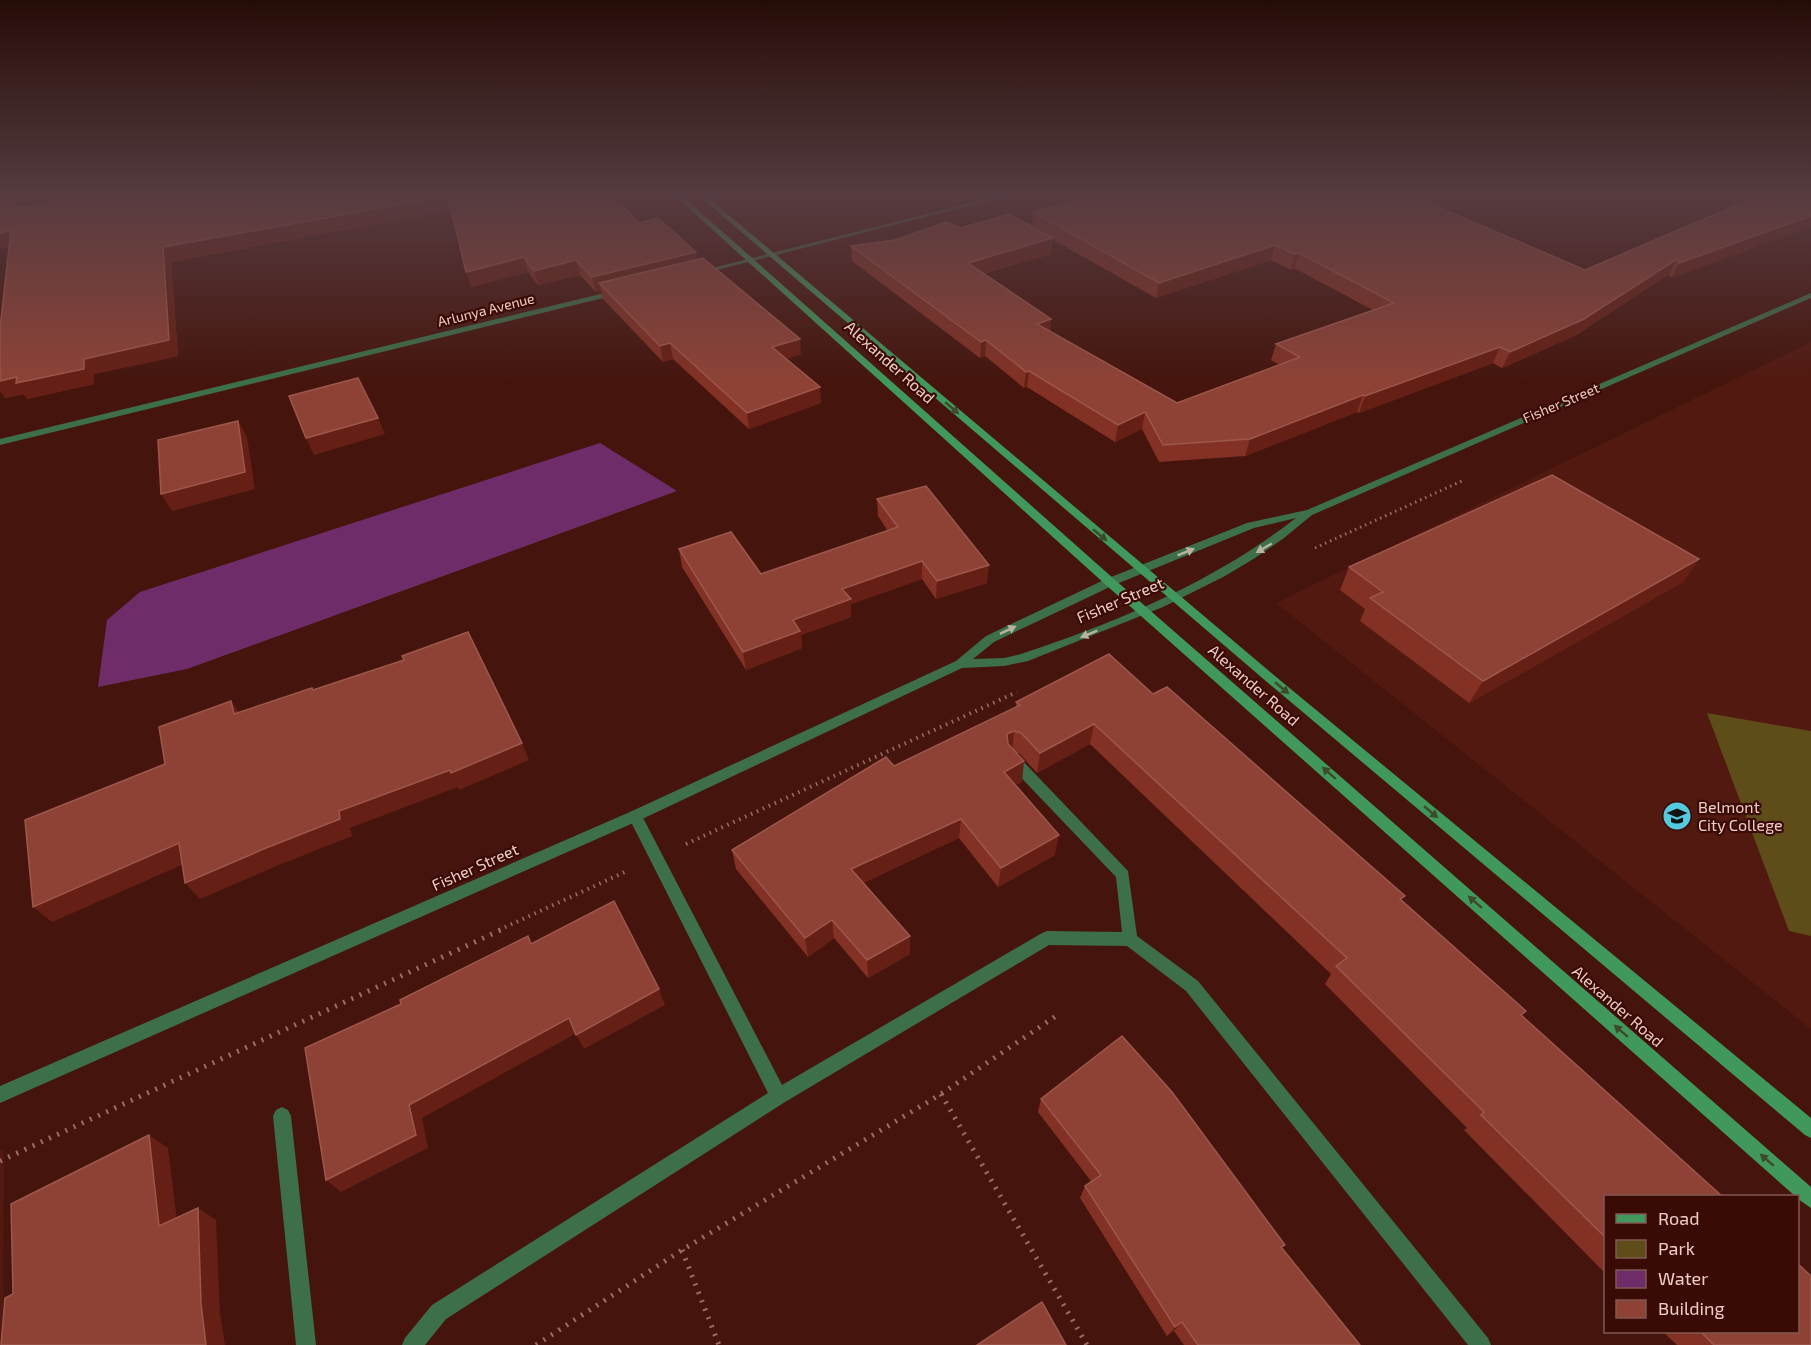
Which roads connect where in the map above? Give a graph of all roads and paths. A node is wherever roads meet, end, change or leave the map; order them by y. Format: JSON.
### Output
{"nodes":[{"id":1,"x":747,"y":257,"type":"edge"},
{"id":2,"x":760,"y":257,"type":"edge"},
{"id":3,"x":775,"y":257,"type":"edge"},
{"id":4,"x":750,"y":259,"type":"junction"},
{"id":5,"x":695,"y":273,"type":"edge"},
{"id":6,"x":626,"y":290,"type":"edge"},
{"id":7,"x":1811,"y":295,"type":"edge"},
{"id":8,"x":0,"y":442,"type":"edge"},
{"id":9,"x":1310,"y":512,"type":"junction"},
{"id":10,"x":1142,"y":570,"type":"junction"},
{"id":11,"x":1110,"y":582,"type":"junction"},
{"id":12,"x":1174,"y":597,"type":"junction"},
{"id":13,"x":1143,"y":611,"type":"junction"},
{"id":14,"x":960,"y":664,"type":"junction"},
{"id":15,"x":1026,"y":687,"type":"dead end"},
{"id":16,"x":1012,"y":759,"type":"edge"},
{"id":17,"x":635,"y":816,"type":"junction"},
{"id":18,"x":657,"y":858,"type":"junction"},
{"id":19,"x":1130,"y":939,"type":"junction"},
{"id":20,"x":1059,"y":1014,"type":"dead end"},
{"id":21,"x":941,"y":1094,"type":"junction"},
{"id":22,"x":0,"y":1095,"type":"edge"},
{"id":23,"x":779,"y":1095,"type":"junction"},
{"id":24,"x":282,"y":1116,"type":"dead end"},
{"id":25,"x":1811,"y":1129,"type":"edge"},
{"id":26,"x":0,"y":1161,"type":"edge"},
{"id":27,"x":1811,"y":1199,"type":"edge"},
{"id":28,"x":682,"y":1250,"type":"junction"},
{"id":29,"x":306,"y":1345,"type":"edge"},
{"id":30,"x":412,"y":1345,"type":"edge"},
{"id":31,"x":536,"y":1345,"type":"edge"},
{"id":32,"x":719,"y":1345,"type":"edge"},
{"id":33,"x":1088,"y":1345,"type":"edge"},
{"id":34,"x":1481,"y":1345,"type":"edge"}],
"edges":[{"from":1,"to":4,"type":"main road","name":"Alexander Road"},
{"from":2,"to":4,"type":"street"},
{"from":3,"to":10,"type":"main road","name":"Alexander Road","one_way":true},
{"from":4,"to":5,"type":"street"},
{"from":4,"to":11,"type":"main road","name":"Alexander Road"},
{"from":6,"to":8,"type":"street","name":"Arlunya Avenue"},
{"from":7,"to":9,"type":"street","name":"Fisher Street"},
{"from":10,"to":9,"type":"street","name":"Fisher Street","one_way":true},
{"from":9,"to":12,"type":"street","name":"Fisher Street","one_way":true},
{"from":10,"to":11,"type":"street","name":"Fisher Street"},
{"from":10,"to":12,"type":"main road","name":"Alexander Road"},
{"from":11,"to":13,"type":"main road","name":"Alexander Road"},
{"from":14,"to":11,"type":"street","name":"Fisher Street","one_way":true},
{"from":12,"to":13,"type":"street","name":"Fisher Street"},
{"from":12,"to":25,"type":"main road","name":"Alexander Road","one_way":true},
{"from":13,"to":14,"type":"street","name":"Fisher Street","one_way":true},
{"from":27,"to":13,"type":"main road","name":"Alexander Road","one_way":true},
{"from":14,"to":17,"type":"street","name":"Fisher Street"},
{"from":15,"to":18,"type":"path"},
{"from":16,"to":19,"type":"street"},
{"from":17,"to":18,"type":"street"},
{"from":17,"to":22,"type":"street","name":"Fisher Street"},
{"from":18,"to":23,"type":"street"},
{"from":18,"to":26,"type":"path"},
{"from":19,"to":23,"type":"street"},
{"from":19,"to":34,"type":"street"},
{"from":20,"to":21,"type":"path"},
{"from":21,"to":28,"type":"path"},
{"from":21,"to":33,"type":"path"},
{"from":23,"to":30,"type":"street"},
{"from":24,"to":29,"type":"street"},
{"from":28,"to":31,"type":"path"},
{"from":28,"to":32,"type":"path"}]}
